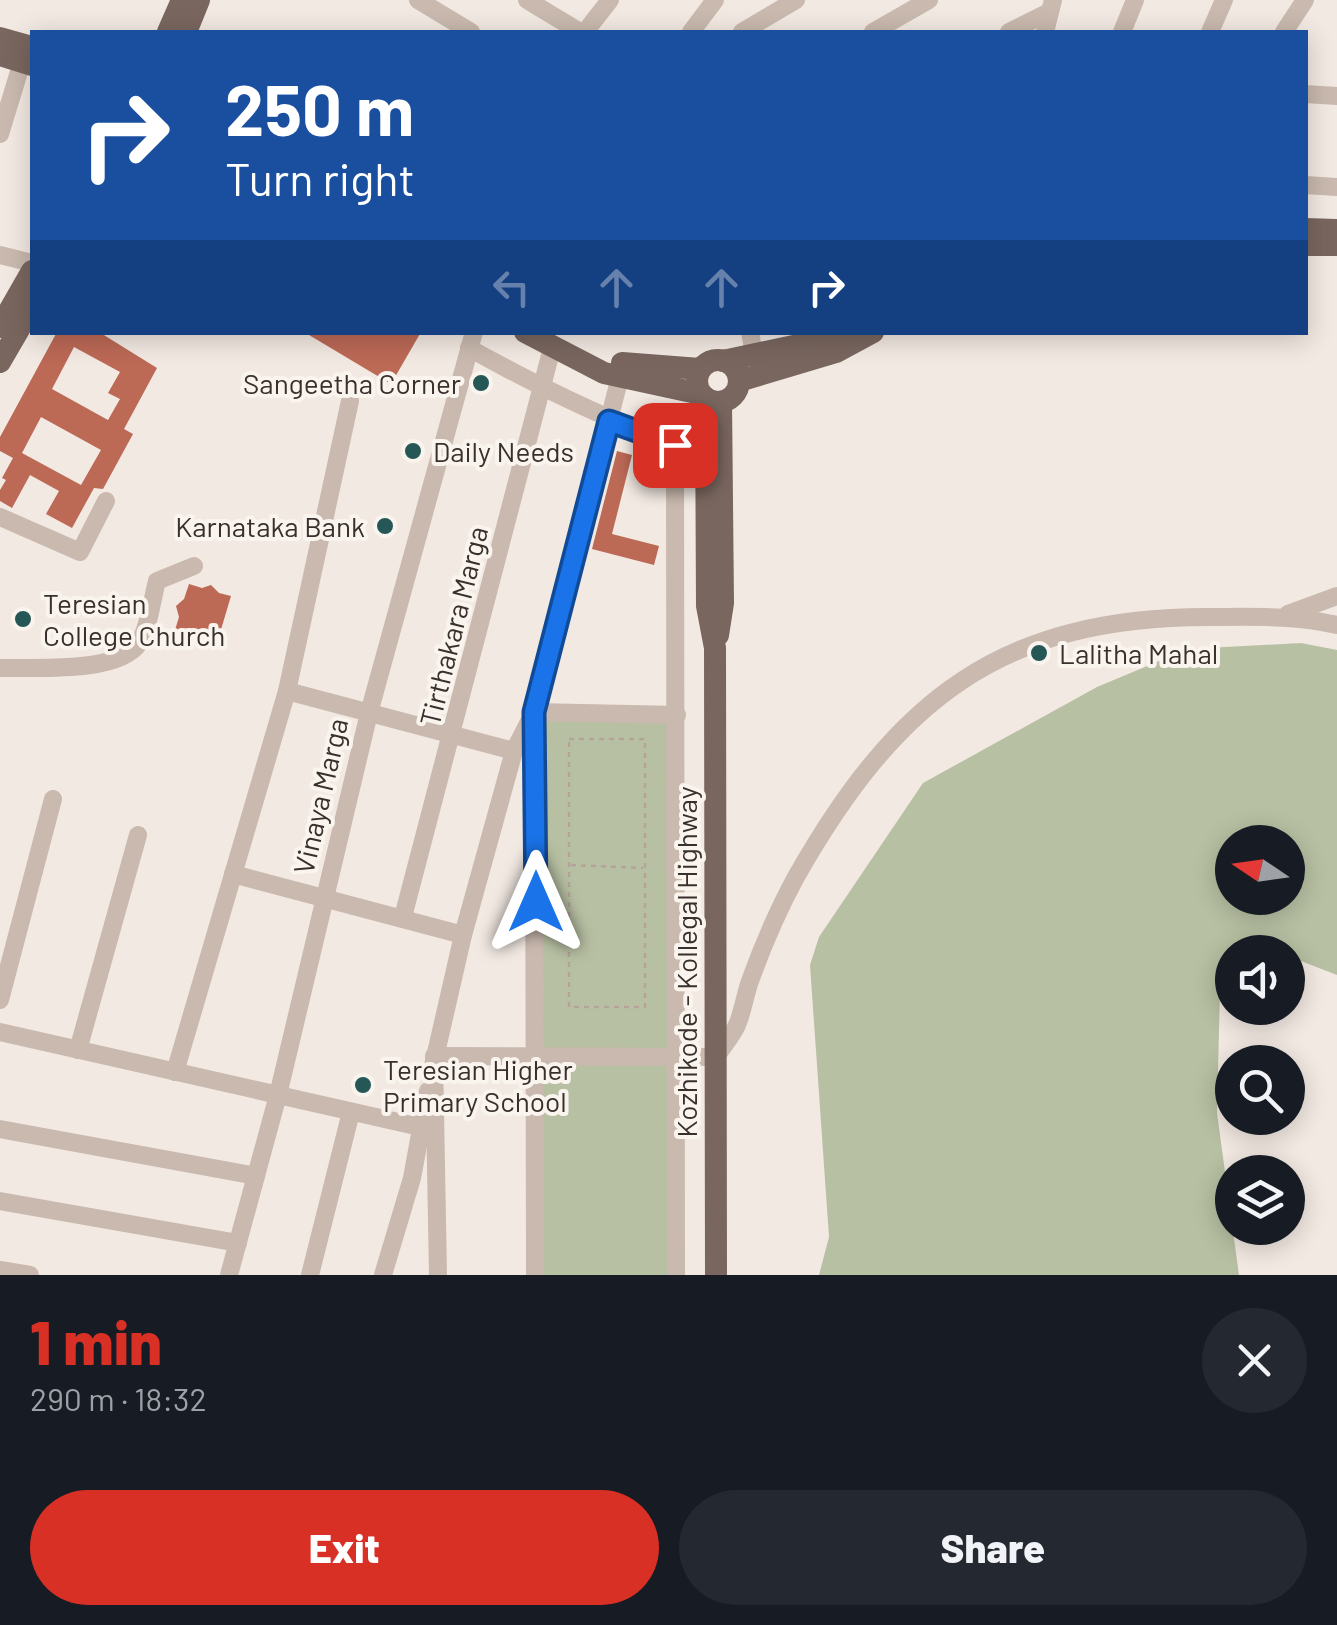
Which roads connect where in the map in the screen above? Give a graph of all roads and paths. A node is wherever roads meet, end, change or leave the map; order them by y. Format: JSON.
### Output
{"nodes":[{"id":1,"x":182,"y":0,"type":"edge"},
{"id":2,"x":199,"y":0,"type":"edge"},
{"id":3,"x":418,"y":0,"type":"edge"},
{"id":4,"x":527,"y":0,"type":"edge"},
{"id":5,"x":610,"y":0,"type":"edge"},
{"id":6,"x":715,"y":0,"type":"edge"},
{"id":7,"x":796,"y":0,"type":"edge"},
{"id":8,"x":929,"y":0,"type":"edge"},
{"id":9,"x":1134,"y":0,"type":"edge"},
{"id":10,"x":1224,"y":0,"type":"edge"},
{"id":11,"x":1305,"y":0,"type":"edge"},
{"id":12,"x":1051,"y":6,"type":"edge"},
{"id":13,"x":169,"y":30,"type":"edge"},
{"id":14,"x":187,"y":30,"type":"edge"},
{"id":15,"x":468,"y":30,"type":"edge"},
{"id":16,"x":580,"y":30,"type":"edge"},
{"id":17,"x":585,"y":30,"type":"edge"},
{"id":18,"x":692,"y":30,"type":"edge"},
{"id":19,"x":745,"y":30,"type":"edge"},
{"id":20,"x":876,"y":30,"type":"edge"},
{"id":21,"x":1012,"y":30,"type":"edge"},
{"id":22,"x":1123,"y":30,"type":"edge"},
{"id":23,"x":1211,"y":30,"type":"edge"},
{"id":24,"x":1285,"y":30,"type":"edge"},
{"id":25,"x":0,"y":38,"type":"edge"},
{"id":26,"x":22,"y":57,"type":"edge"},
{"id":27,"x":1308,"y":94,"type":"edge"},
{"id":28,"x":1337,"y":96,"type":"edge"},
{"id":29,"x":0,"y":134,"type":"edge"},
{"id":30,"x":1308,"y":185,"type":"edge"},
{"id":31,"x":1337,"y":187,"type":"edge"},
{"id":32,"x":1308,"y":228,"type":"edge"},
{"id":33,"x":1337,"y":230,"type":"edge"},
{"id":34,"x":1308,"y":245,"type":"edge"},
{"id":35,"x":1337,"y":246,"type":"edge"},
{"id":36,"x":0,"y":255,"type":"edge"},
{"id":37,"x":30,"y":262,"type":"edge"},
{"id":38,"x":30,"y":274,"type":"edge"},
{"id":39,"x":30,"y":310,"type":"edge"},
{"id":40,"x":0,"y":327,"type":"edge"},
{"id":41,"x":826,"y":335,"type":"edge"},
{"id":42,"x":868,"y":335,"type":"edge"},
{"id":43,"x":472,"y":340,"type":"edge"},
{"id":44,"x":551,"y":340,"type":"edge"},
{"id":45,"x":752,"y":343,"type":"edge"},
{"id":46,"x":724,"y":360,"type":"junction"},
{"id":47,"x":0,"y":362,"type":"edge"},
{"id":48,"x":700,"y":368,"type":"junction"},
{"id":49,"x":775,"y":370,"type":"junction"},
{"id":50,"x":620,"y":377,"type":"junction"},
{"id":51,"x":738,"y":381,"type":"junction"},
{"id":52,"x":661,"y":385,"type":"junction"},
{"id":53,"x":542,"y":389,"type":"junction"},
{"id":54,"x":709,"y":398,"type":"junction"},
{"id":55,"x":350,"y":401,"type":"dead end"},
{"id":56,"x":609,"y":421,"type":"junction"},
{"id":57,"x":715,"y":444,"type":"junction"},
{"id":58,"x":106,"y":502,"type":"dead end"},
{"id":59,"x":0,"y":517,"type":"edge"},
{"id":60,"x":194,"y":566,"type":"dead end"},
{"id":61,"x":1337,"y":596,"type":"edge"},
{"id":62,"x":1273,"y":617,"type":"junction"},
{"id":63,"x":1337,"y":625,"type":"edge"},
{"id":64,"x":0,"y":668,"type":"edge"},
{"id":65,"x":287,"y":691,"type":"junction"},
{"id":66,"x":534,"y":712,"type":"junction"},
{"id":67,"x":369,"y":713,"type":"junction"},
{"id":68,"x":676,"y":715,"type":"junction"},
{"id":69,"x":453,"y":736,"type":"junction"},
{"id":70,"x":514,"y":752,"type":"junction"},
{"id":71,"x":53,"y":799,"type":"dead end"},
{"id":72,"x":138,"y":835,"type":"dead end"},
{"id":73,"x":569,"y":865,"type":"junction"},
{"id":74,"x":645,"y":868,"type":"junction"},
{"id":75,"x":233,"y":874,"type":"junction"},
{"id":76,"x":325,"y":896,"type":"junction"},
{"id":77,"x":403,"y":917,"type":"junction"},
{"id":78,"x":463,"y":934,"type":"junction"},
{"id":79,"x":0,"y":1000,"type":"edge"},
{"id":80,"x":0,"y":1032,"type":"edge"},
{"id":81,"x":78,"y":1050,"type":"junction"},
{"id":82,"x":537,"y":1054,"type":"junction"},
{"id":83,"x":434,"y":1056,"type":"junction"},
{"id":84,"x":676,"y":1056,"type":"junction"},
{"id":85,"x":716,"y":1057,"type":"junction"},
{"id":86,"x":175,"y":1072,"type":"junction"},
{"id":87,"x":278,"y":1095,"type":"junction"},
{"id":88,"x":351,"y":1112,"type":"junction"},
{"id":89,"x":0,"y":1128,"type":"edge"},
{"id":90,"x":429,"y":1129,"type":"junction"},
{"id":91,"x":256,"y":1176,"type":"junction"},
{"id":92,"x":0,"y":1200,"type":"edge"},
{"id":93,"x":238,"y":1242,"type":"junction"},
{"id":94,"x":0,"y":1270,"type":"edge"},
{"id":95,"x":30,"y":1275,"type":"edge"},
{"id":96,"x":229,"y":1275,"type":"edge"},
{"id":97,"x":310,"y":1275,"type":"edge"},
{"id":98,"x":383,"y":1275,"type":"edge"},
{"id":99,"x":438,"y":1275,"type":"edge"},
{"id":100,"x":534,"y":1275,"type":"edge"},
{"id":101,"x":676,"y":1275,"type":"edge"},
{"id":102,"x":716,"y":1275,"type":"edge"}],
"edges":[{"from":1,"to":13,"type":"main road"},
{"from":2,"to":14,"type":"main road"},
{"from":3,"to":15,"type":"street"},
{"from":4,"to":16,"type":"street"},
{"from":5,"to":17,"type":"street"},
{"from":6,"to":18,"type":"street"},
{"from":7,"to":19,"type":"street"},
{"from":8,"to":20,"type":"street"},
{"from":9,"to":22,"type":"street"},
{"from":10,"to":23,"type":"street"},
{"from":11,"to":24,"type":"street"},
{"from":12,"to":21,"type":"street"},
{"from":25,"to":26,"type":"main road"},
{"from":26,"to":29,"type":"street"},
{"from":27,"to":28,"type":"street"},
{"from":30,"to":31,"type":"street"},
{"from":32,"to":33,"type":"main road"},
{"from":34,"to":35,"type":"main road"},
{"from":36,"to":37,"type":"street"},
{"from":38,"to":40,"type":"main road"},
{"from":39,"to":47,"type":"main road"},
{"from":41,"to":45,"type":"main road"},
{"from":42,"to":49,"type":"main road"},
{"from":43,"to":53,"type":"street"},
{"from":43,"to":67,"type":"street","name":"Vinaya Marga"},
{"from":44,"to":48,"type":"main road"},
{"from":44,"to":50,"type":"main road"},
{"from":44,"to":53,"type":"street","name":"Tirthakara Marga"},
{"from":45,"to":46,"type":"main road"},
{"from":46,"to":48,"type":"main road"},
{"from":46,"to":51,"type":"main road"},
{"from":48,"to":54,"type":"main road"},
{"from":49,"to":51,"type":"main road"},
{"from":49,"to":57,"type":"main road"},
{"from":50,"to":52,"type":"main road"},
{"from":50,"to":56,"type":"street"},
{"from":51,"to":54,"type":"main road"},
{"from":52,"to":54,"type":"main road"},
{"from":52,"to":57,"type":"main road"},
{"from":53,"to":56,"type":"street"},
{"from":53,"to":69,"type":"street","name":"Tirthakara Marga"},
{"from":54,"to":57,"type":"main road","name":"Kozhikode - Kollegal Highway"},
{"from":55,"to":65,"type":"street"},
{"from":56,"to":66,"type":"street"},
{"from":56,"to":68,"type":"street"},
{"from":57,"to":85,"type":"main road","name":"Kozhikode - Kollegal Highway"},
{"from":58,"to":59,"type":"street"},
{"from":60,"to":64,"type":"street"},
{"from":61,"to":62,"type":"street"},
{"from":62,"to":63,"type":"street"},
{"from":62,"to":85,"type":"street"},
{"from":65,"to":67,"type":"street"},
{"from":65,"to":75,"type":"street"},
{"from":66,"to":68,"type":"street"},
{"from":66,"to":70,"type":"street"},
{"from":66,"to":82,"type":"street"},
{"from":67,"to":69,"type":"street"},
{"from":67,"to":76,"type":"street","name":"Vinaya Marga"},
{"from":68,"to":84,"type":"street"},
{"from":69,"to":70,"type":"street"},
{"from":69,"to":77,"type":"street","name":"Tirthakara Marga"},
{"from":70,"to":78,"type":"street"},
{"from":71,"to":79,"type":"street"},
{"from":72,"to":81,"type":"street"},
{"from":73,"to":74,"type":"path"},
{"from":73,"to":74,"type":"path"},
{"from":73,"to":74,"type":"path"},
{"from":75,"to":76,"type":"street"},
{"from":75,"to":86,"type":"street"},
{"from":76,"to":77,"type":"street"},
{"from":76,"to":87,"type":"street","name":"Vinaya Marga"},
{"from":77,"to":78,"type":"street"},
{"from":78,"to":83,"type":"street"},
{"from":80,"to":81,"type":"street"},
{"from":81,"to":86,"type":"street"},
{"from":82,"to":83,"type":"street"},
{"from":82,"to":84,"type":"street"},
{"from":82,"to":100,"type":"street"},
{"from":83,"to":90,"type":"street"},
{"from":84,"to":85,"type":"street"},
{"from":84,"to":101,"type":"street"},
{"from":85,"to":102,"type":"main road","name":"Kozhikode - Kollegal Highway"},
{"from":86,"to":87,"type":"street"},
{"from":87,"to":88,"type":"street"},
{"from":87,"to":91,"type":"street","name":"Vinaya Marga"},
{"from":88,"to":90,"type":"street"},
{"from":88,"to":97,"type":"street"},
{"from":89,"to":91,"type":"street"},
{"from":90,"to":98,"type":"street"},
{"from":90,"to":99,"type":"street"},
{"from":91,"to":93,"type":"street","name":"Vinaya Marga"},
{"from":92,"to":93,"type":"street"},
{"from":93,"to":96,"type":"street","name":"Vinaya Marga"},
{"from":94,"to":95,"type":"street"}]}
